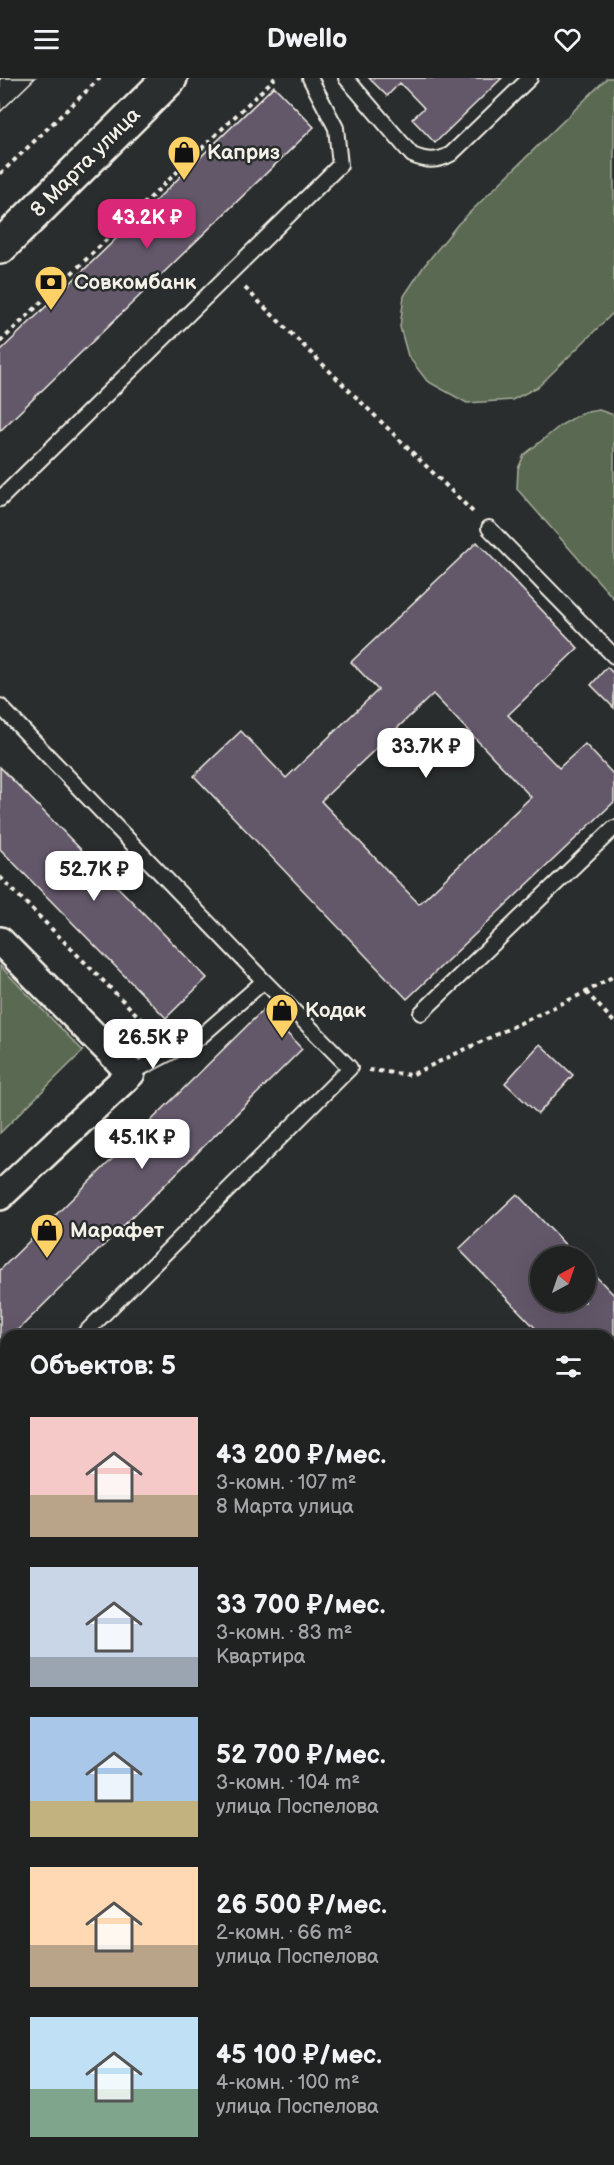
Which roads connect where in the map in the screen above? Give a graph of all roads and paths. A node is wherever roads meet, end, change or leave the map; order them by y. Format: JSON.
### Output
{"nodes":[{"id":1,"x":100,"y":78,"type":"edge"},
{"id":2,"x":170,"y":78,"type":"edge"},
{"id":3,"x":275,"y":78,"type":"edge"},
{"id":4,"x":310,"y":78,"type":"edge"},
{"id":5,"x":346,"y":78,"type":"edge"},
{"id":6,"x":530,"y":78,"type":"edge"},
{"id":7,"x":0,"y":174,"type":"edge"},
{"id":8,"x":0,"y":247,"type":"edge"},
{"id":9,"x":230,"y":273,"type":"junction"},
{"id":10,"x":0,"y":342,"type":"edge"},
{"id":11,"x":0,"y":499,"type":"edge"},
{"id":12,"x":489,"y":528,"type":"joint"},
{"id":13,"x":614,"y":656,"type":"edge"},
{"id":14,"x":0,"y":706,"type":"edge"},
{"id":15,"x":614,"y":829,"type":"edge"},
{"id":16,"x":0,"y":877,"type":"edge"},
{"id":17,"x":0,"y":941,"type":"edge"},
{"id":18,"x":614,"y":976,"type":"edge"},
{"id":19,"x":264,"y":981,"type":"junction"},
{"id":20,"x":586,"y":992,"type":"junction"},
{"id":21,"x":421,"y":1013,"type":"dead end"},
{"id":22,"x":614,"y":1022,"type":"edge"},
{"id":23,"x":173,"y":1051,"type":"junction"},
{"id":24,"x":350,"y":1068,"type":"junction"},
{"id":25,"x":131,"y":1073,"type":"junction"},
{"id":26,"x":0,"y":1196,"type":"edge"},
{"id":27,"x":88,"y":1330,"type":"edge"}],
"edges":[{"from":1,"to":7,"type":"path"},
{"from":2,"to":8,"type":"street","name":"8 Марта улица"},
{"from":3,"to":10,"type":"path"},
{"from":4,"to":9,"type":"lane"},
{"from":5,"to":6,"type":"lane"},
{"from":9,"to":11,"type":"lane"},
{"from":9,"to":12,"type":"path"},
{"from":12,"to":13,"type":"lane"},
{"from":14,"to":19,"type":"lane"},
{"from":15,"to":21,"type":"lane"},
{"from":16,"to":23,"type":"path"},
{"from":17,"to":25,"type":"street"},
{"from":18,"to":20,"type":"path"},
{"from":19,"to":23,"type":"lane"},
{"from":19,"to":24,"type":"lane"},
{"from":20,"to":22,"type":"path"},
{"from":20,"to":24,"type":"path"},
{"from":23,"to":25,"type":"lane"},
{"from":24,"to":27,"type":"lane"},
{"from":25,"to":26,"type":"street"}]}
